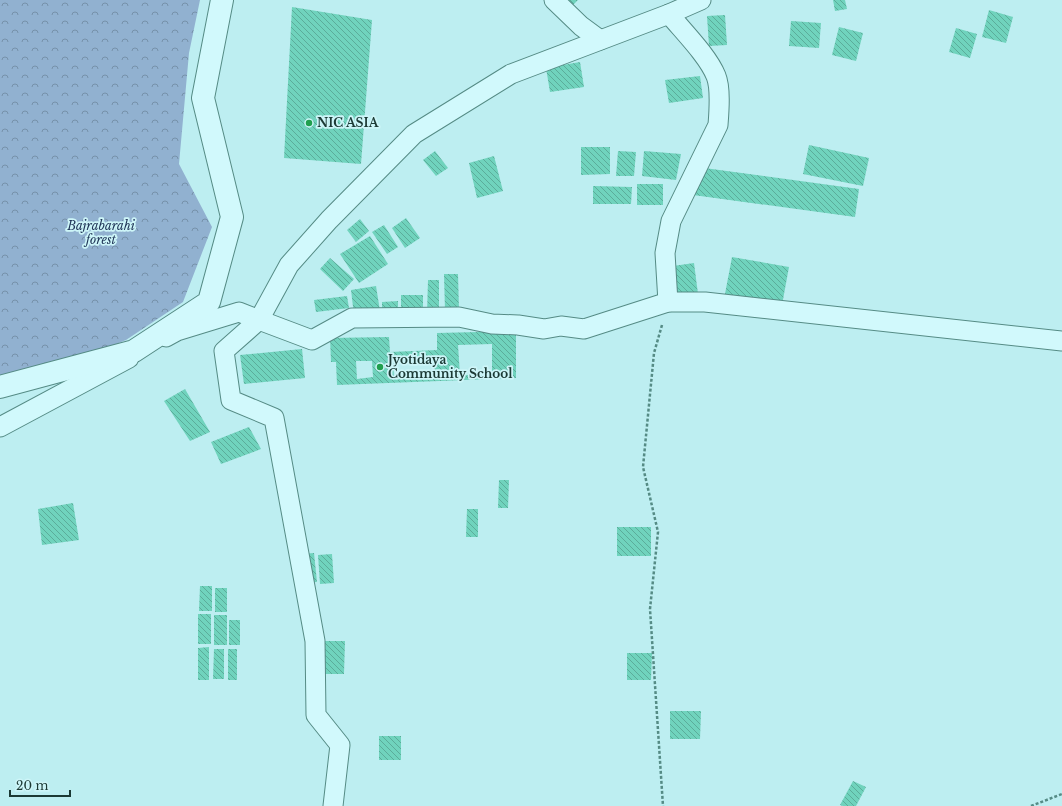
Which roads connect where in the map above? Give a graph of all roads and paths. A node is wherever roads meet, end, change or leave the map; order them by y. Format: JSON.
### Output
{"nodes":[{"id":1,"x":222,"y":0,"type":"edge"},
{"id":2,"x":554,"y":0,"type":"edge"},
{"id":3,"x":701,"y":0,"type":"edge"},
{"id":4,"x":670,"y":14,"type":"junction"},
{"id":5,"x":600,"y":40,"type":"junction"},
{"id":6,"x":668,"y":302,"type":"junction"},
{"id":7,"x":260,"y":320,"type":"junction"},
{"id":8,"x":1062,"y":341,"type":"edge"},
{"id":9,"x":0,"y":387,"type":"edge"},
{"id":10,"x":0,"y":428,"type":"edge"},
{"id":11,"x":1062,"y":794,"type":"edge"},
{"id":12,"x":333,"y":806,"type":"edge"},
{"id":13,"x":663,"y":806,"type":"edge"},
{"id":14,"x":1031,"y":806,"type":"edge"}],
"edges":[{"from":1,"to":9,"type":"street"},
{"from":2,"to":5,"type":"street"},
{"from":3,"to":4,"type":"street"},
{"from":4,"to":5,"type":"street"},
{"from":4,"to":6,"type":"street"},
{"from":5,"to":7,"type":"street"},
{"from":6,"to":7,"type":"street"},
{"from":6,"to":8,"type":"street"},
{"from":6,"to":13,"type":"path"},
{"from":7,"to":10,"type":"street"},
{"from":7,"to":12,"type":"street"},
{"from":11,"to":14,"type":"path"}]}
